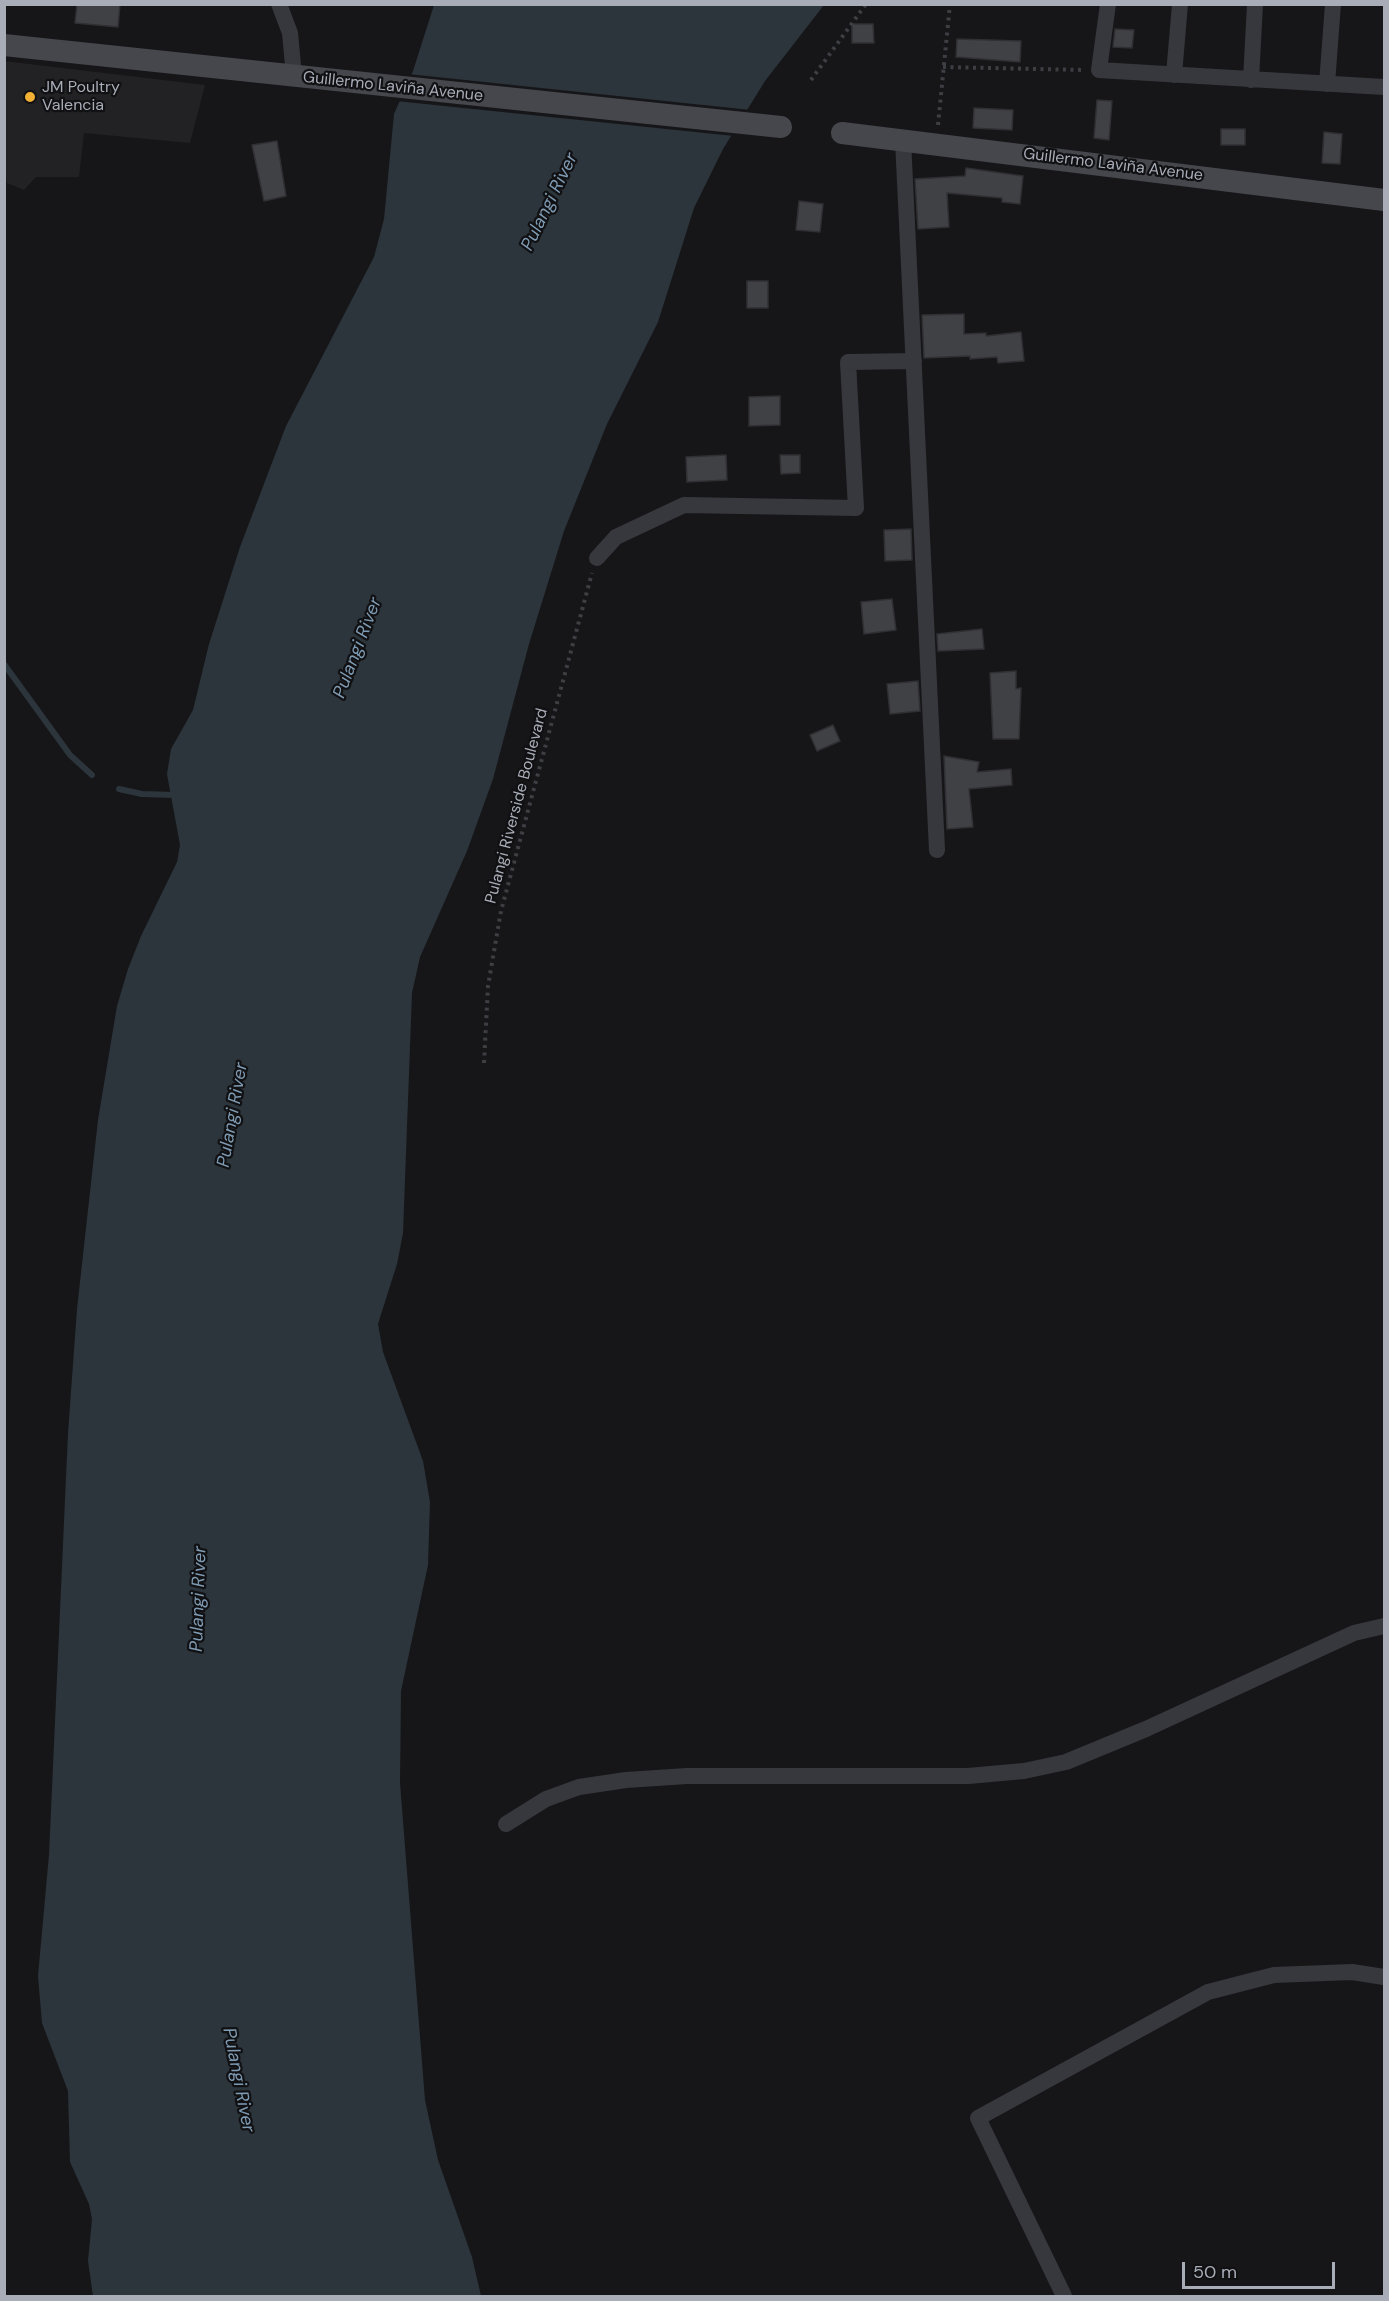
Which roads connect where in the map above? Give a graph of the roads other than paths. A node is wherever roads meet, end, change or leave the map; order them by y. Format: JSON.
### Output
{"nodes":[{"id":1,"x":279,"y":4,"type":"edge"},
{"id":2,"x":1107,"y":4,"type":"edge"},
{"id":3,"x":1180,"y":4,"type":"edge"},
{"id":4,"x":1256,"y":4,"type":"edge"},
{"id":5,"x":1333,"y":4,"type":"edge"},
{"id":6,"x":4,"y":45,"type":"edge"},
{"id":7,"x":1174,"y":75,"type":"junction"},
{"id":8,"x":294,"y":76,"type":"junction"},
{"id":9,"x":1251,"y":80,"type":"junction"},
{"id":10,"x":1327,"y":84,"type":"junction"},
{"id":11,"x":1384,"y":87,"type":"edge"},
{"id":12,"x":781,"y":127,"type":"dead end"},
{"id":13,"x":842,"y":133,"type":"dead end"},
{"id":14,"x":903,"y":140,"type":"junction"},
{"id":15,"x":1384,"y":200,"type":"edge"},
{"id":16,"x":914,"y":361,"type":"junction"},
{"id":17,"x":597,"y":558,"type":"road end"},
{"id":18,"x":937,"y":850,"type":"dead end"},
{"id":19,"x":1384,"y":1626,"type":"edge"},
{"id":20,"x":506,"y":1824,"type":"dead end"},
{"id":21,"x":1384,"y":1977,"type":"edge"},
{"id":22,"x":1064,"y":2296,"type":"edge"}],
"edges":[{"from":1,"to":8,"type":"street"},
{"from":2,"to":7,"type":"street"},
{"from":3,"to":7,"type":"street"},
{"from":4,"to":9,"type":"street"},
{"from":5,"to":10,"type":"street"},
{"from":6,"to":8,"type":"street","name":"Guillermo Laviña Avenue"},
{"from":7,"to":9,"type":"street"},
{"from":8,"to":12,"type":"street","name":"Guillermo Laviña Avenue"},
{"from":9,"to":10,"type":"street"},
{"from":10,"to":11,"type":"street"},
{"from":13,"to":14,"type":"street","name":"Guillermo Laviña Avenue"},
{"from":14,"to":15,"type":"street","name":"Guillermo Laviña Avenue"},
{"from":14,"to":16,"type":"street"},
{"from":16,"to":17,"type":"street"},
{"from":16,"to":18,"type":"street"},
{"from":19,"to":20,"type":"street"},
{"from":21,"to":22,"type":"street"}]}
